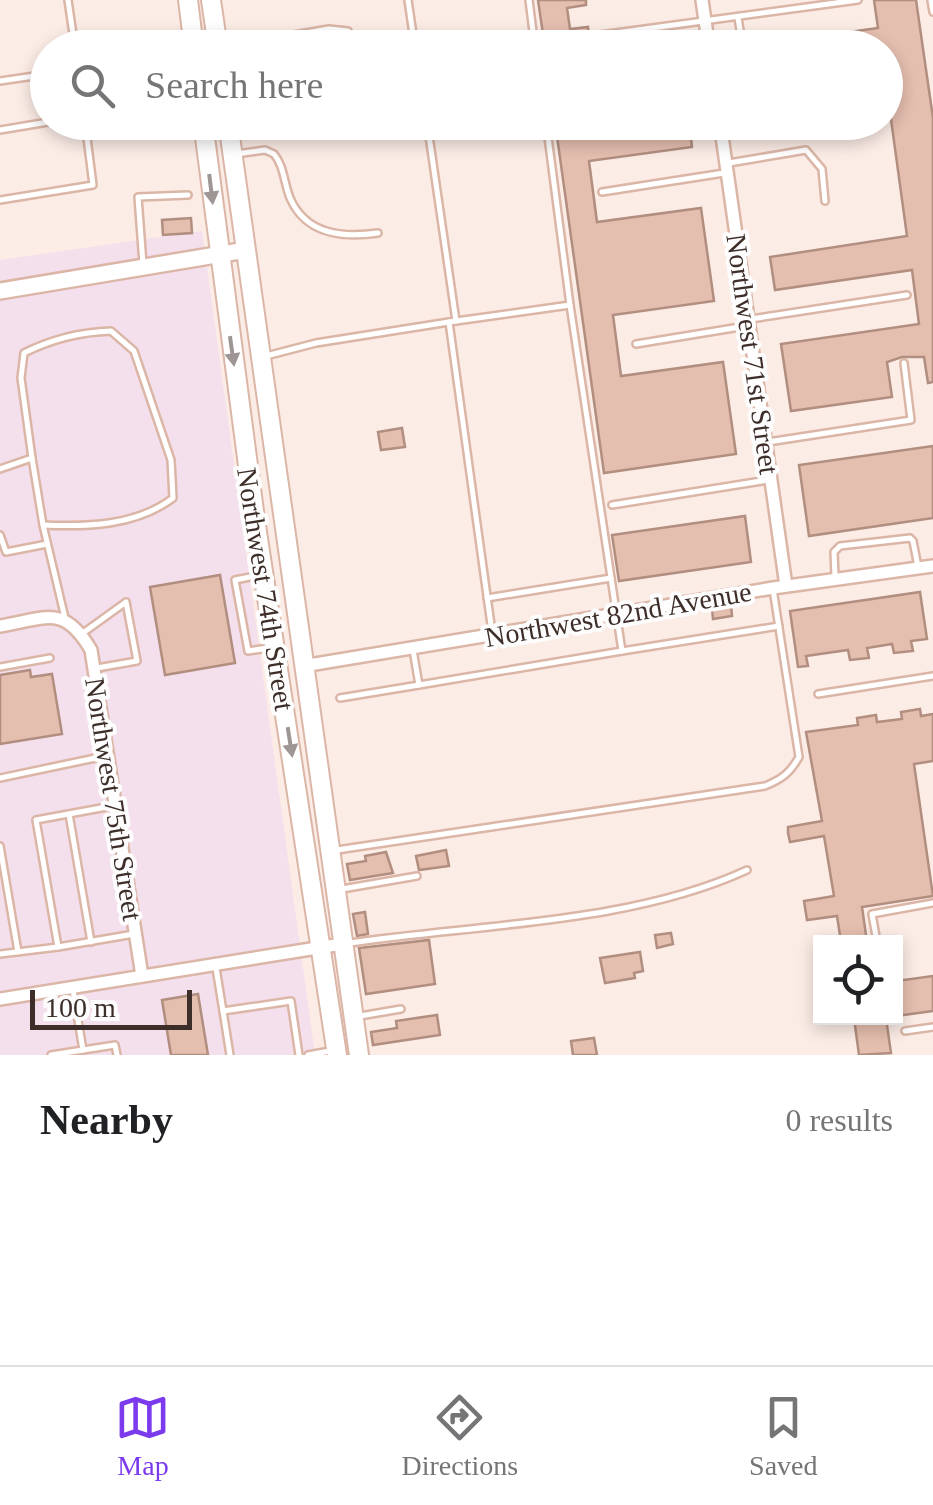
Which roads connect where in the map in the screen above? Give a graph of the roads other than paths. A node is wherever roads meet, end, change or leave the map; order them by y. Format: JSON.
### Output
{"nodes":[{"id":1,"x":68,"y":0,"type":"edge"},
{"id":2,"x":188,"y":0,"type":"edge"},
{"id":3,"x":211,"y":0,"type":"edge"},
{"id":4,"x":408,"y":0,"type":"edge"},
{"id":5,"x":529,"y":0,"type":"edge"},
{"id":6,"x":702,"y":0,"type":"edge"},
{"id":7,"x":858,"y":0,"type":"edge"},
{"id":8,"x":931,"y":0,"type":"edge"},
{"id":9,"x":933,"y":12,"type":"edge"},
{"id":10,"x":738,"y":18,"type":"junction"},
{"id":11,"x":191,"y":20,"type":"junction"},
{"id":12,"x":706,"y":22,"type":"junction"},
{"id":13,"x":72,"y":30,"type":"edge"},
{"id":14,"x":192,"y":30,"type":"edge"},
{"id":15,"x":196,"y":30,"type":"edge"},
{"id":16,"x":215,"y":30,"type":"edge"},
{"id":17,"x":413,"y":30,"type":"edge"},
{"id":18,"x":533,"y":30,"type":"edge"},
{"id":19,"x":641,"y":30,"type":"edge"},
{"id":20,"x":707,"y":30,"type":"edge"},
{"id":21,"x":740,"y":30,"type":"edge"},
{"id":22,"x":30,"y":77,"type":"edge"},
{"id":23,"x":0,"y":82,"type":"edge"},
{"id":24,"x":30,"y":125,"type":"edge"},
{"id":25,"x":0,"y":130,"type":"edge"},
{"id":26,"x":87,"y":140,"type":"edge"},
{"id":27,"x":205,"y":140,"type":"edge"},
{"id":28,"x":231,"y":140,"type":"edge"},
{"id":29,"x":428,"y":140,"type":"edge"},
{"id":30,"x":548,"y":140,"type":"edge"},
{"id":31,"x":723,"y":140,"type":"edge"},
{"id":32,"x":233,"y":155,"type":"junction"},
{"id":33,"x":727,"y":168,"type":"junction"},
{"id":34,"x":602,"y":192,"type":"dead end"},
{"id":35,"x":188,"y":194,"type":"dead end"},
{"id":36,"x":0,"y":200,"type":"edge"},
{"id":37,"x":825,"y":201,"type":"dead end"},
{"id":38,"x":378,"y":233,"type":"dead end"},
{"id":39,"x":246,"y":250,"type":"junction"},
{"id":40,"x":219,"y":255,"type":"junction"},
{"id":41,"x":144,"y":267,"type":"junction"},
{"id":42,"x":0,"y":291,"type":"edge"},
{"id":43,"x":907,"y":295,"type":"dead end"},
{"id":44,"x":570,"y":305,"type":"junction"},
{"id":45,"x":452,"y":322,"type":"junction"},
{"id":46,"x":748,"y":322,"type":"junction"},
{"id":47,"x":636,"y":344,"type":"dead end"},
{"id":48,"x":262,"y":356,"type":"junction"},
{"id":49,"x":904,"y":363,"type":"dead end"},
{"id":50,"x":766,"y":442,"type":"junction"},
{"id":51,"x":32,"y":458,"type":"junction"},
{"id":52,"x":0,"y":469,"type":"edge"},
{"id":53,"x":771,"y":480,"type":"junction"},
{"id":54,"x":612,"y":505,"type":"dead end"},
{"id":55,"x":42,"y":525,"type":"junction"},
{"id":56,"x":0,"y":536,"type":"edge"},
{"id":57,"x":47,"y":544,"type":"junction"},
{"id":58,"x":933,"y":566,"type":"edge"},
{"id":59,"x":918,"y":568,"type":"junction"},
{"id":60,"x":263,"y":574,"type":"junction"},
{"id":61,"x":611,"y":578,"type":"junction"},
{"id":62,"x":835,"y":579,"type":"junction"},
{"id":63,"x":779,"y":587,"type":"junction"},
{"id":64,"x":486,"y":598,"type":"junction"},
{"id":65,"x":617,"y":614,"type":"junction"},
{"id":66,"x":0,"y":626,"type":"edge"},
{"id":67,"x":779,"y":626,"type":"junction"},
{"id":68,"x":74,"y":627,"type":"junction"},
{"id":69,"x":492,"y":635,"type":"junction"},
{"id":70,"x":274,"y":646,"type":"junction"},
{"id":71,"x":412,"y":648,"type":"junction"},
{"id":72,"x":622,"y":652,"type":"junction"},
{"id":73,"x":50,"y":658,"type":"dead end"},
{"id":74,"x":303,"y":666,"type":"junction"},
{"id":75,"x":0,"y":667,"type":"edge"},
{"id":76,"x":94,"y":669,"type":"junction"},
{"id":77,"x":933,"y":676,"type":"edge"},
{"id":78,"x":419,"y":686,"type":"junction"},
{"id":79,"x":818,"y":694,"type":"dead end"},
{"id":80,"x":340,"y":698,"type":"dead end"},
{"id":81,"x":108,"y":756,"type":"junction"},
{"id":82,"x":0,"y":778,"type":"edge"},
{"id":83,"x":115,"y":806,"type":"junction"},
{"id":84,"x":68,"y":814,"type":"junction"},
{"id":85,"x":0,"y":846,"type":"edge"},
{"id":86,"x":329,"y":851,"type":"junction"},
{"id":87,"x":747,"y":870,"type":"dead end"},
{"id":88,"x":417,"y":876,"type":"dead end"},
{"id":89,"x":334,"y":890,"type":"junction"},
{"id":90,"x":933,"y":902,"type":"edge"},
{"id":91,"x":135,"y":934,"type":"junction"},
{"id":92,"x":876,"y":935,"type":"edge"},
{"id":93,"x":91,"y":942,"type":"junction"},
{"id":94,"x":342,"y":944,"type":"junction"},
{"id":95,"x":320,"y":947,"type":"junction"},
{"id":96,"x":58,"y":948,"type":"junction"},
{"id":97,"x":18,"y":952,"type":"junction"},
{"id":98,"x":0,"y":954,"type":"edge"},
{"id":99,"x":216,"y":965,"type":"junction"},
{"id":100,"x":142,"y":976,"type":"junction"},
{"id":101,"x":72,"y":987,"type":"junction"},
{"id":102,"x":0,"y":999,"type":"edge"},
{"id":103,"x":401,"y":1009,"type":"dead end"},
{"id":104,"x":223,"y":1011,"type":"junction"},
{"id":105,"x":352,"y":1017,"type":"junction"},
{"id":106,"x":933,"y":1027,"type":"edge"},
{"id":107,"x":905,"y":1031,"type":"dead end"},
{"id":108,"x":83,"y":1050,"type":"junction"},
{"id":109,"x":336,"y":1053,"type":"edge"},
{"id":110,"x":51,"y":1055,"type":"edge"},
{"id":111,"x":117,"y":1055,"type":"edge"},
{"id":112,"x":230,"y":1055,"type":"edge"},
{"id":113,"x":299,"y":1055,"type":"edge"},
{"id":114,"x":308,"y":1055,"type":"edge"},
{"id":115,"x":358,"y":1055,"type":"edge"}],
"edges":[{"from":1,"to":13,"type":"lane"},
{"from":2,"to":11,"type":"main road"},
{"from":3,"to":16,"type":"main road"},
{"from":4,"to":17,"type":"lane"},
{"from":5,"to":18,"type":"lane"},
{"from":6,"to":12,"type":"street"},
{"from":7,"to":10,"type":"lane"},
{"from":8,"to":9,"type":"lane"},
{"from":10,"to":12,"type":"lane"},
{"from":10,"to":21,"type":"lane"},
{"from":11,"to":14,"type":"main road"},
{"from":11,"to":15,"type":"main road"},
{"from":12,"to":19,"type":"lane"},
{"from":12,"to":20,"type":"street"},
{"from":22,"to":23,"type":"lane"},
{"from":24,"to":25,"type":"lane"},
{"from":26,"to":36,"type":"lane"},
{"from":27,"to":40,"type":"main road","name":"Northwest 74th Street","one_way":true},
{"from":28,"to":32,"type":"main road","name":"Northwest 74th Street"},
{"from":29,"to":45,"type":"lane"},
{"from":30,"to":44,"type":"lane"},
{"from":31,"to":33,"type":"street","name":"Northwest 71st Street"},
{"from":32,"to":38,"type":"lane"},
{"from":32,"to":39,"type":"main road","name":"Northwest 74th Street"},
{"from":33,"to":34,"type":"lane"},
{"from":33,"to":37,"type":"lane"},
{"from":33,"to":46,"type":"street","name":"Northwest 71st Street"},
{"from":35,"to":41,"type":"lane"},
{"from":39,"to":40,"type":"main road"},
{"from":39,"to":48,"type":"main road","name":"Northwest 74th Street"},
{"from":40,"to":41,"type":"main road"},
{"from":40,"to":60,"type":"main road","name":"Northwest 74th Street","one_way":true},
{"from":41,"to":42,"type":"main road"},
{"from":43,"to":46,"type":"lane"},
{"from":44,"to":45,"type":"lane"},
{"from":44,"to":61,"type":"lane"},
{"from":45,"to":48,"type":"lane"},
{"from":45,"to":64,"type":"lane"},
{"from":46,"to":47,"type":"lane"},
{"from":46,"to":50,"type":"street","name":"Northwest 71st Street"},
{"from":48,"to":74,"type":"main road","name":"Northwest 74th Street"},
{"from":49,"to":50,"type":"lane"},
{"from":50,"to":53,"type":"street","name":"Northwest 71st Street"},
{"from":51,"to":52,"type":"lane"},
{"from":51,"to":55,"type":"lane"},
{"from":51,"to":55,"type":"lane"},
{"from":53,"to":54,"type":"lane"},
{"from":53,"to":63,"type":"street","name":"Northwest 71st Street"},
{"from":55,"to":57,"type":"lane"},
{"from":56,"to":57,"type":"lane"},
{"from":57,"to":68,"type":"lane"},
{"from":58,"to":59,"type":"street","name":"Northwest 82nd Avenue"},
{"from":59,"to":62,"type":"street","name":"Northwest 82nd Avenue"},
{"from":59,"to":62,"type":"lane"},
{"from":60,"to":70,"type":"main road","name":"Northwest 74th Street"},
{"from":60,"to":70,"type":"lane"},
{"from":61,"to":64,"type":"lane"},
{"from":61,"to":65,"type":"lane"},
{"from":62,"to":63,"type":"street","name":"Northwest 82nd Avenue"},
{"from":63,"to":65,"type":"street","name":"Northwest 82nd Avenue"},
{"from":63,"to":67,"type":"lane"},
{"from":64,"to":69,"type":"lane"},
{"from":65,"to":69,"type":"street","name":"Northwest 82nd Avenue"},
{"from":65,"to":72,"type":"lane"},
{"from":66,"to":68,"type":"street"},
{"from":67,"to":72,"type":"lane"},
{"from":67,"to":86,"type":"lane"},
{"from":68,"to":76,"type":"street","name":"Northwest 75th Street"},
{"from":68,"to":76,"type":"lane"},
{"from":69,"to":71,"type":"street","name":"Northwest 82nd Avenue"},
{"from":70,"to":95,"type":"main road","name":"Northwest 74th Street","one_way":true},
{"from":71,"to":74,"type":"street","name":"Northwest 82nd Avenue"},
{"from":71,"to":78,"type":"lane"},
{"from":72,"to":78,"type":"lane"},
{"from":73,"to":75,"type":"lane"},
{"from":74,"to":86,"type":"main road","name":"Northwest 74th Street"},
{"from":76,"to":81,"type":"street","name":"Northwest 75th Street"},
{"from":77,"to":79,"type":"lane"},
{"from":78,"to":80,"type":"lane"},
{"from":81,"to":82,"type":"lane"},
{"from":81,"to":83,"type":"street","name":"Northwest 75th Street"},
{"from":83,"to":84,"type":"lane"},
{"from":83,"to":91,"type":"street","name":"Northwest 75th Street"},
{"from":84,"to":93,"type":"lane"},
{"from":84,"to":96,"type":"lane"},
{"from":85,"to":97,"type":"lane"},
{"from":86,"to":89,"type":"main road","name":"Northwest 74th Street"},
{"from":87,"to":94,"type":"lane"},
{"from":88,"to":89,"type":"lane"},
{"from":89,"to":94,"type":"main road","name":"Northwest 74th Street"},
{"from":90,"to":92,"type":"lane"},
{"from":91,"to":93,"type":"lane"},
{"from":91,"to":100,"type":"street","name":"Northwest 75th Street"},
{"from":93,"to":96,"type":"lane"},
{"from":94,"to":95,"type":"street"},
{"from":94,"to":105,"type":"main road","name":"Northwest 74th Street"},
{"from":95,"to":99,"type":"street"},
{"from":95,"to":109,"type":"main road","name":"Northwest 74th Street"},
{"from":96,"to":97,"type":"lane"},
{"from":97,"to":98,"type":"lane"},
{"from":99,"to":100,"type":"street"},
{"from":99,"to":104,"type":"lane"},
{"from":100,"to":101,"type":"street"},
{"from":101,"to":102,"type":"street"},
{"from":101,"to":108,"type":"lane"},
{"from":103,"to":105,"type":"lane"},
{"from":104,"to":112,"type":"lane"},
{"from":104,"to":113,"type":"lane"},
{"from":105,"to":115,"type":"main road","name":"Northwest 74th Street"},
{"from":106,"to":107,"type":"lane"},
{"from":108,"to":110,"type":"lane"},
{"from":108,"to":111,"type":"lane"},
{"from":109,"to":114,"type":"lane"}]}
